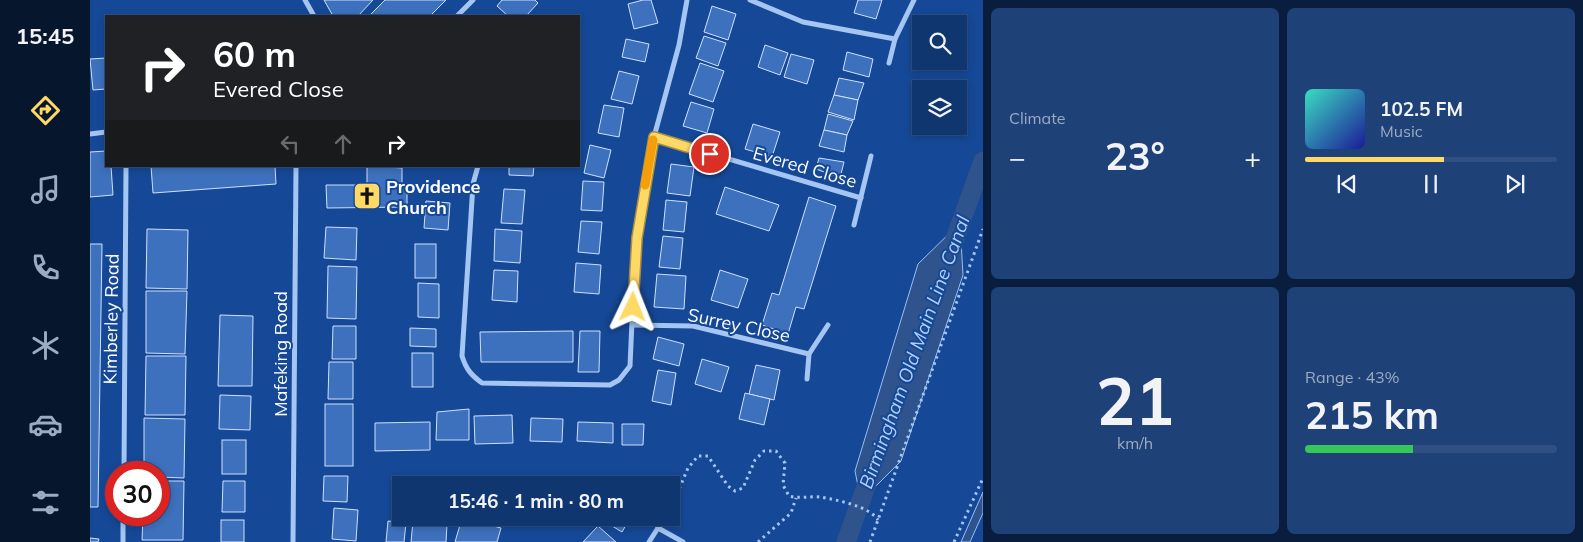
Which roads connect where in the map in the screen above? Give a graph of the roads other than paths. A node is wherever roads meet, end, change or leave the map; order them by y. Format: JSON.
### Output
{"nodes":[{"id":1,"x":305,"y":0,"type":"edge"},
{"id":2,"x":473,"y":0,"type":"edge"},
{"id":3,"x":687,"y":0,"type":"edge"},
{"id":4,"x":750,"y":0,"type":"edge"},
{"id":5,"x":914,"y":0,"type":"edge"},
{"id":6,"x":313,"y":15,"type":"edge"},
{"id":7,"x":458,"y":15,"type":"edge"},
{"id":8,"x":895,"y":39,"type":"junction"},
{"id":9,"x":889,"y":63,"type":"dead end"},
{"id":10,"x":105,"y":132,"type":"edge"},
{"id":11,"x":90,"y":134,"type":"edge"},
{"id":12,"x":654,"y":137,"type":"junction"},
{"id":13,"x":871,"y":156,"type":"dead end"},
{"id":14,"x":126,"y":167,"type":"edge"},
{"id":15,"x":296,"y":167,"type":"edge"},
{"id":16,"x":478,"y":167,"type":"edge"},
{"id":17,"x":861,"y":198,"type":"junction"},
{"id":18,"x":854,"y":225,"type":"dead end"},
{"id":19,"x":633,"y":325,"type":"junction"},
{"id":20,"x":828,"y":325,"type":"dead end"},
{"id":21,"x":810,"y":354,"type":"junction"},
{"id":22,"x":807,"y":379,"type":"dead end"},
{"id":23,"x":124,"y":461,"type":"edge"},
{"id":24,"x":123,"y":526,"type":"edge"},
{"id":25,"x":658,"y":528,"type":"joint"},
{"id":26,"x":123,"y":542,"type":"edge"},
{"id":27,"x":292,"y":542,"type":"edge"},
{"id":28,"x":649,"y":542,"type":"edge"},
{"id":29,"x":683,"y":542,"type":"edge"}],
"edges":[{"from":1,"to":6,"type":"street"},
{"from":2,"to":7,"type":"street"},
{"from":3,"to":12,"type":"street"},
{"from":4,"to":8,"type":"street"},
{"from":5,"to":8,"type":"street"},
{"from":8,"to":9,"type":"street"},
{"from":10,"to":11,"type":"street"},
{"from":12,"to":17,"type":"street","name":"Evered Close"},
{"from":12,"to":19,"type":"street"},
{"from":13,"to":17,"type":"street","name":"Evered Close"},
{"from":14,"to":23,"type":"street","name":"Kimberley Road"},
{"from":15,"to":27,"type":"street","name":"Mafeking Road"},
{"from":16,"to":19,"type":"street"},
{"from":17,"to":18,"type":"street","name":"Evered Close"},
{"from":19,"to":21,"type":"street","name":"Surrey Close"},
{"from":20,"to":21,"type":"street","name":"Surrey Close"},
{"from":21,"to":22,"type":"street","name":"Surrey Close"},
{"from":24,"to":26,"type":"street"},
{"from":25,"to":28,"type":"street"},
{"from":25,"to":29,"type":"street"}]}
